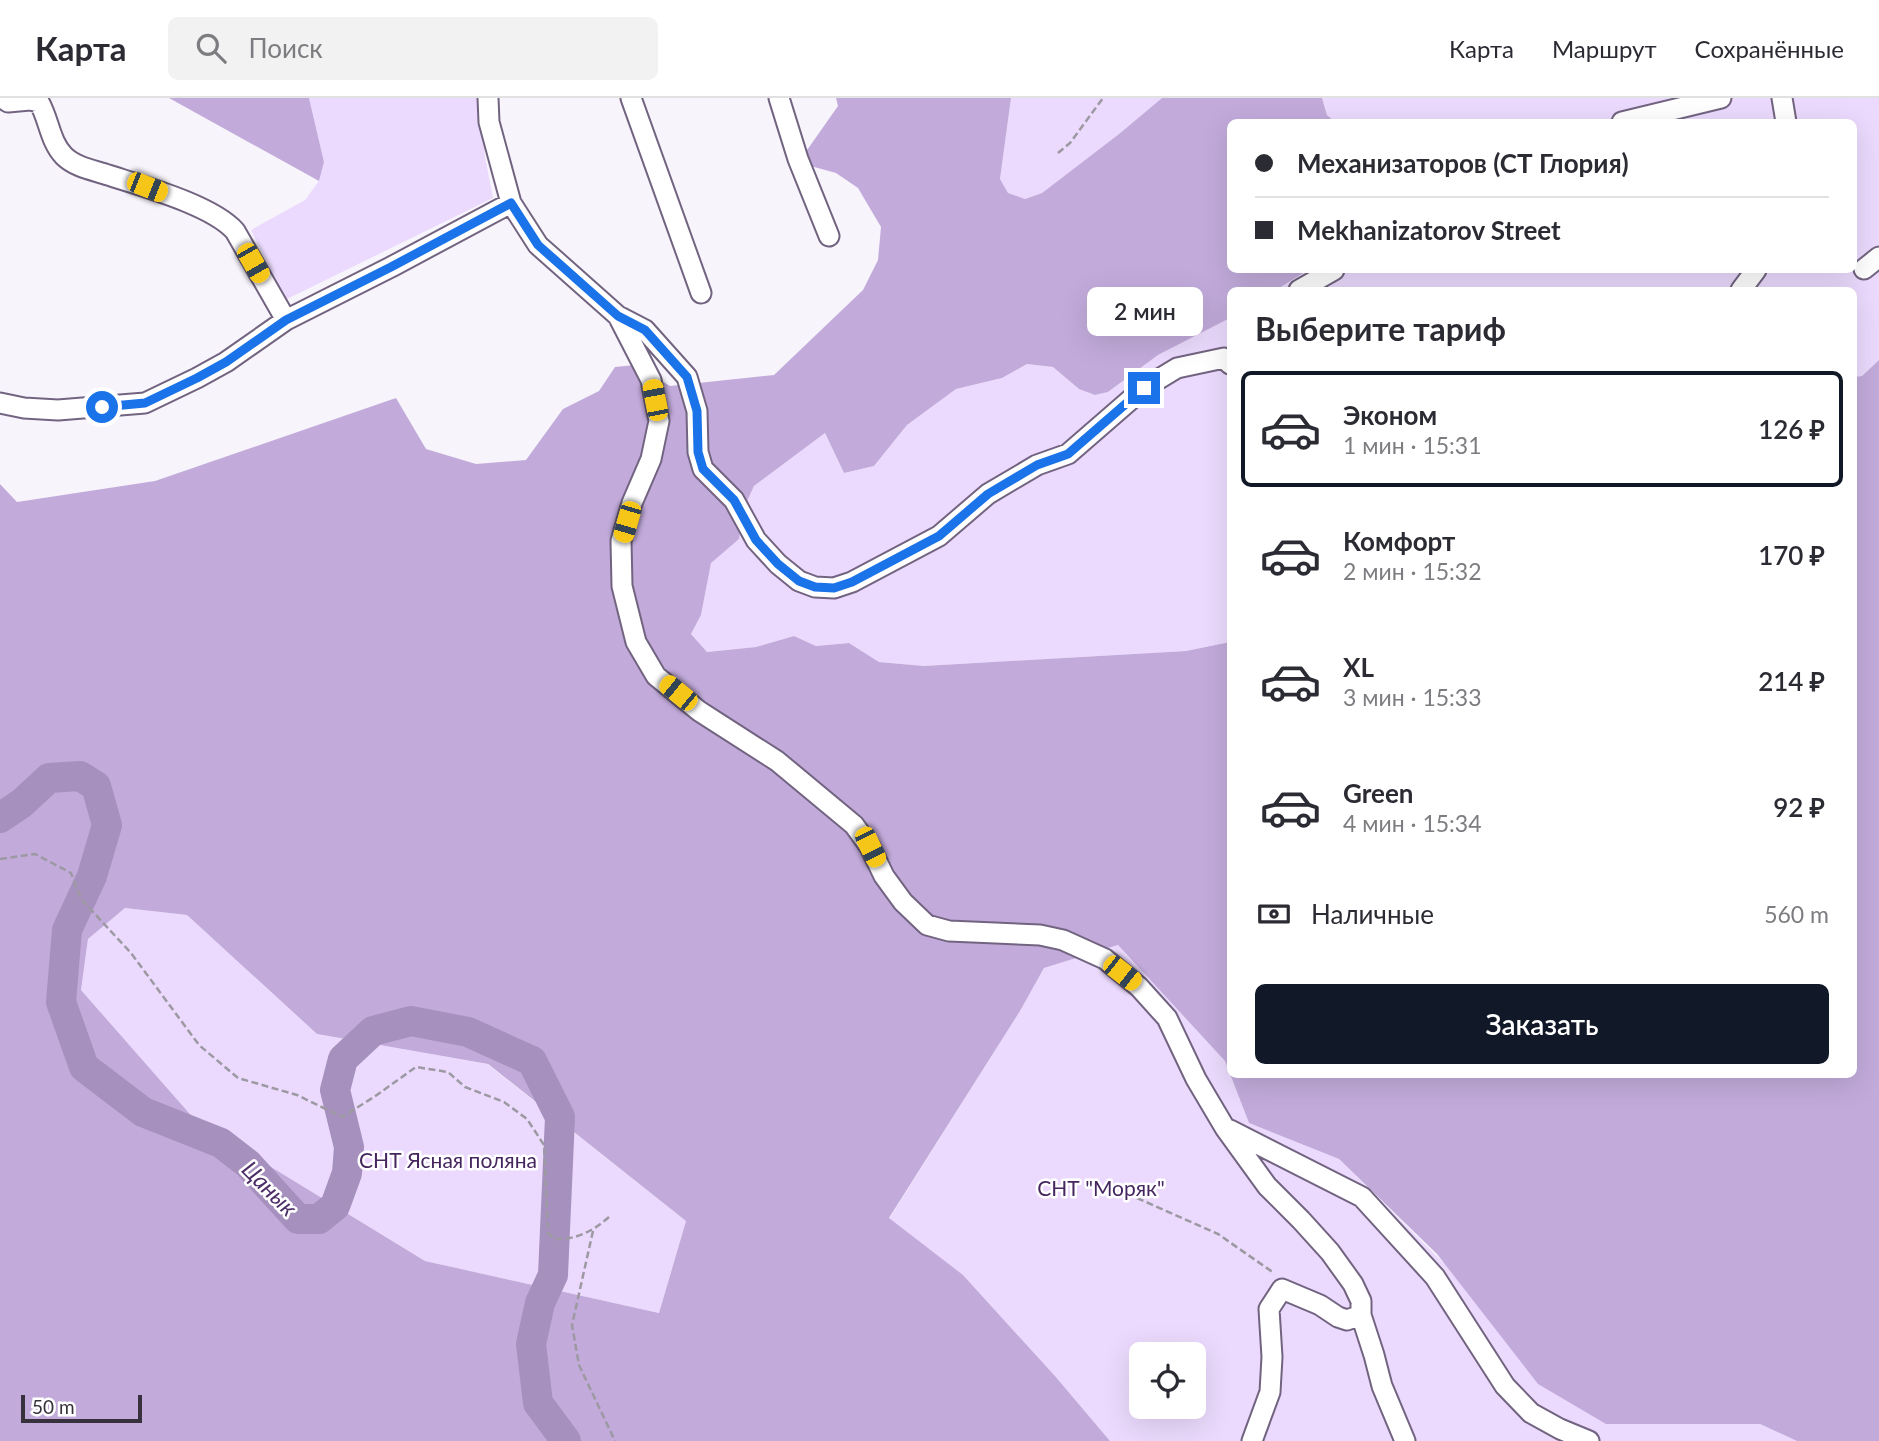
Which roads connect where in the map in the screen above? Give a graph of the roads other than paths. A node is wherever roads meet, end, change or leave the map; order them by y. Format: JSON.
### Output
{"nodes":[{"id":1,"x":2,"y":98,"type":"edge"},
{"id":2,"x":488,"y":98,"type":"edge"},
{"id":3,"x":631,"y":98,"type":"edge"},
{"id":4,"x":779,"y":98,"type":"edge"},
{"id":5,"x":1721,"y":98,"type":"edge"},
{"id":6,"x":1782,"y":98,"type":"edge"},
{"id":7,"x":1634,"y":119,"type":"edge"},
{"id":8,"x":1786,"y":119,"type":"edge"},
{"id":9,"x":511,"y":203,"type":"junction"},
{"id":10,"x":829,"y":236,"type":"dead end"},
{"id":11,"x":1329,"y":273,"type":"edge"},
{"id":12,"x":1304,"y":287,"type":"edge"},
{"id":13,"x":701,"y":293,"type":"dead end"},
{"id":14,"x":618,"y":316,"type":"junction"},
{"id":15,"x":286,"y":320,"type":"junction"},
{"id":16,"x":1227,"y":358,"type":"edge"},
{"id":17,"x":0,"y":403,"type":"edge"},
{"id":18,"x":1226,"y":1128,"type":"junction"},
{"id":19,"x":1361,"y":1315,"type":"junction"},
{"id":20,"x":1252,"y":1441,"type":"edge"},
{"id":21,"x":1405,"y":1441,"type":"edge"},
{"id":22,"x":1589,"y":1441,"type":"edge"}],
"edges":[{"from":1,"to":15,"type":"street"},
{"from":2,"to":9,"type":"street"},
{"from":3,"to":13,"type":"street"},
{"from":4,"to":10,"type":"street"},
{"from":5,"to":7,"type":"street"},
{"from":6,"to":8,"type":"street"},
{"from":9,"to":14,"type":"street"},
{"from":9,"to":15,"type":"street"},
{"from":11,"to":12,"type":"street"},
{"from":14,"to":16,"type":"street"},
{"from":14,"to":18,"type":"street"},
{"from":15,"to":17,"type":"street"},
{"from":18,"to":19,"type":"street"},
{"from":18,"to":22,"type":"street"},
{"from":19,"to":20,"type":"street"},
{"from":19,"to":21,"type":"street"}]}
